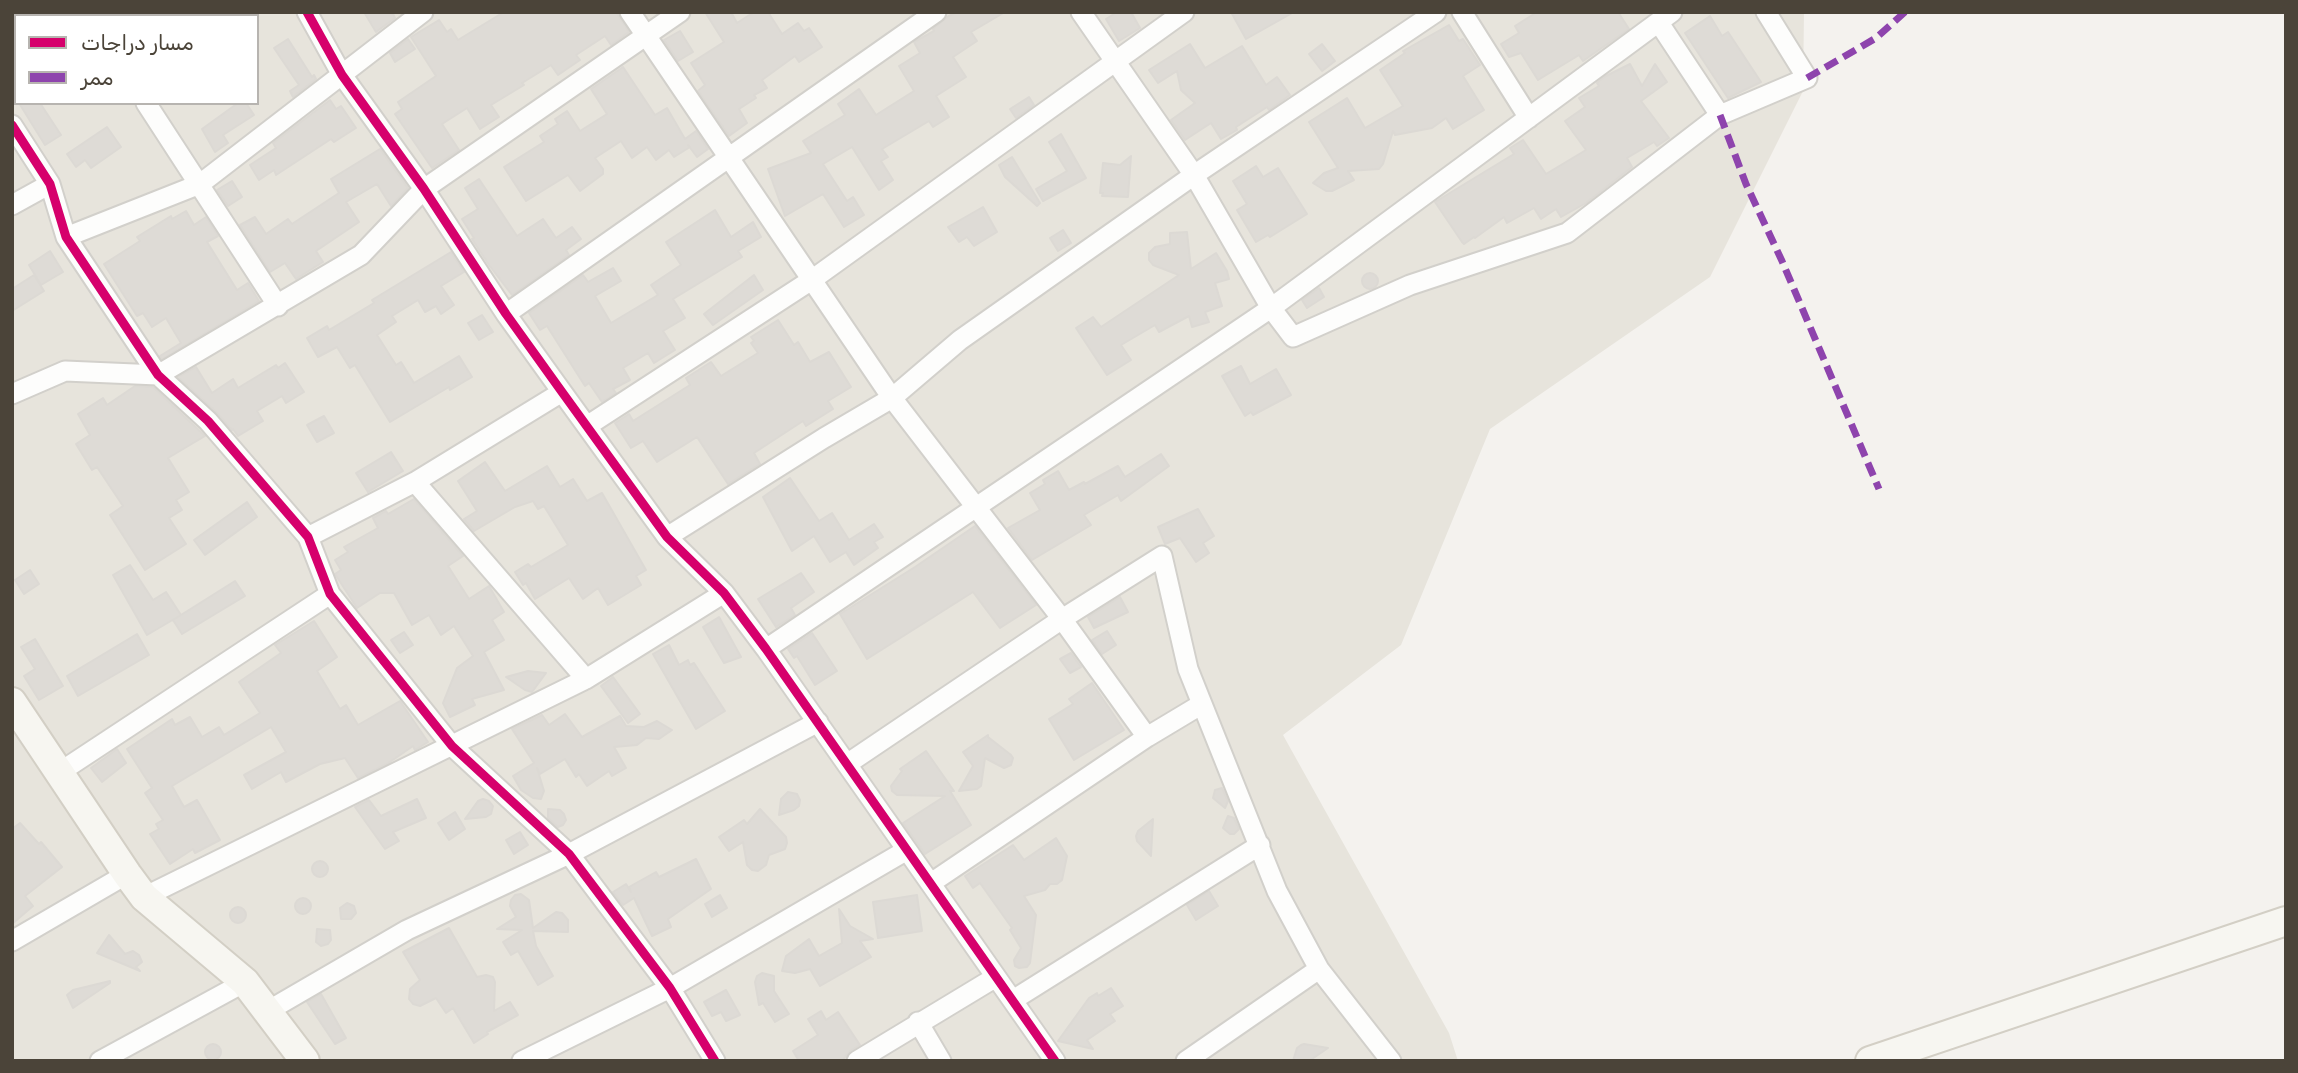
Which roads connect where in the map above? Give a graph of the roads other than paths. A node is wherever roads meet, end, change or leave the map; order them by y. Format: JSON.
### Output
{"nodes":[{"id":1,"x":307,"y":12,"type":"edge"},
{"id":2,"x":423,"y":12,"type":"edge"},
{"id":3,"x":630,"y":12,"type":"edge"},
{"id":4,"x":680,"y":12,"type":"edge"},
{"id":5,"x":936,"y":12,"type":"edge"},
{"id":6,"x":1081,"y":12,"type":"edge"},
{"id":7,"x":1184,"y":12,"type":"edge"},
{"id":8,"x":1436,"y":12,"type":"edge"},
{"id":9,"x":1462,"y":12,"type":"edge"},
{"id":10,"x":1766,"y":12,"type":"edge"},
{"id":11,"x":1665,"y":18,"type":"edge"},
{"id":12,"x":646,"y":37,"type":"junction"},
{"id":13,"x":1115,"y":62,"type":"junction"},
{"id":14,"x":342,"y":75,"type":"junction"},
{"id":15,"x":147,"y":105,"type":"edge"},
{"id":16,"x":1720,"y":115,"type":"junction"},
{"id":17,"x":1529,"y":118,"type":"junction"},
{"id":18,"x":12,"y":125,"type":"edge"},
{"id":19,"x":727,"y":158,"type":"junction"},
{"id":20,"x":1194,"y":175,"type":"junction"},
{"id":21,"x":50,"y":184,"type":"junction"},
{"id":22,"x":200,"y":184,"type":"junction"},
{"id":23,"x":424,"y":189,"type":"junction"},
{"id":24,"x":12,"y":205,"type":"edge"},
{"id":25,"x":66,"y":237,"type":"junction"},
{"id":26,"x":813,"y":279,"type":"junction"},
{"id":27,"x":278,"y":306,"type":"junction"},
{"id":28,"x":1271,"y":308,"type":"junction"},
{"id":29,"x":506,"y":314,"type":"junction"},
{"id":30,"x":159,"y":375,"type":"junction"},
{"id":31,"x":562,"y":392,"type":"junction"},
{"id":32,"x":12,"y":394,"type":"edge"},
{"id":33,"x":892,"y":398,"type":"junction"},
{"id":34,"x":587,"y":426,"type":"junction"},
{"id":35,"x":415,"y":482,"type":"junction"},
{"id":36,"x":977,"y":507,"type":"junction"},
{"id":37,"x":308,"y":537,"type":"junction"},
{"id":38,"x":667,"y":537,"type":"junction"},
{"id":39,"x":724,"y":593,"type":"junction"},
{"id":40,"x":330,"y":594,"type":"junction"},
{"id":41,"x":1062,"y":619,"type":"junction"},
{"id":42,"x":766,"y":649,"type":"junction"},
{"id":43,"x":586,"y":679,"type":"junction"},
{"id":44,"x":12,"y":702,"type":"edge"},
{"id":45,"x":1202,"y":704,"type":"junction"},
{"id":46,"x":818,"y":722,"type":"junction"},
{"id":47,"x":1147,"y":737,"type":"junction"},
{"id":48,"x":452,"y":746,"type":"junction"},
{"id":49,"x":847,"y":764,"type":"junction"},
{"id":50,"x":60,"y":772,"type":"junction"},
{"id":51,"x":1260,"y":845,"type":"junction"},
{"id":52,"x":907,"y":850,"type":"junction"},
{"id":53,"x":569,"y":854,"type":"junction"},
{"id":54,"x":127,"y":874,"type":"junction"},
{"id":55,"x":931,"y":883,"type":"junction"},
{"id":56,"x":144,"y":897,"type":"junction"},
{"id":57,"x":2286,"y":921,"type":"edge"},
{"id":58,"x":12,"y":941,"type":"edge"},
{"id":59,"x":1319,"y":969,"type":"junction"},
{"id":60,"x":996,"y":976,"type":"junction"},
{"id":61,"x":245,"y":982,"type":"junction"},
{"id":62,"x":670,"y":988,"type":"junction"},
{"id":63,"x":1013,"y":1000,"type":"junction"},
{"id":64,"x":266,"y":1012,"type":"junction"},
{"id":65,"x":918,"y":1022,"type":"junction"},
{"id":66,"x":100,"y":1061,"type":"edge"},
{"id":67,"x":305,"y":1061,"type":"edge"},
{"id":68,"x":522,"y":1061,"type":"edge"},
{"id":69,"x":715,"y":1061,"type":"edge"},
{"id":70,"x":857,"y":1061,"type":"edge"},
{"id":71,"x":941,"y":1061,"type":"edge"},
{"id":72,"x":1055,"y":1061,"type":"edge"},
{"id":73,"x":1186,"y":1061,"type":"edge"},
{"id":74,"x":1391,"y":1061,"type":"edge"},
{"id":75,"x":1870,"y":1061,"type":"edge"}],
"edges":[{"from":1,"to":14,"type":"street"},
{"from":2,"to":14,"type":"street"},
{"from":3,"to":12,"type":"street"},
{"from":4,"to":12,"type":"street"},
{"from":5,"to":19,"type":"street"},
{"from":6,"to":13,"type":"street"},
{"from":7,"to":13,"type":"street"},
{"from":8,"to":20,"type":"street"},
{"from":9,"to":17,"type":"street"},
{"from":10,"to":16,"type":"street"},
{"from":11,"to":16,"type":"street"},
{"from":11,"to":17,"type":"street"},
{"from":12,"to":19,"type":"street"},
{"from":12,"to":23,"type":"street"},
{"from":13,"to":20,"type":"street"},
{"from":13,"to":26,"type":"street"},
{"from":14,"to":22,"type":"street"},
{"from":14,"to":23,"type":"street"},
{"from":15,"to":22,"type":"street"},
{"from":16,"to":28,"type":"street"},
{"from":17,"to":28,"type":"street"},
{"from":18,"to":21,"type":"street"},
{"from":19,"to":26,"type":"street"},
{"from":19,"to":29,"type":"street"},
{"from":20,"to":28,"type":"street"},
{"from":20,"to":33,"type":"street"},
{"from":21,"to":24,"type":"street"},
{"from":21,"to":25,"type":"street"},
{"from":22,"to":25,"type":"street"},
{"from":22,"to":27,"type":"street"},
{"from":23,"to":27,"type":"street"},
{"from":23,"to":29,"type":"street"},
{"from":25,"to":30,"type":"street"},
{"from":26,"to":33,"type":"street"},
{"from":26,"to":34,"type":"street"},
{"from":27,"to":30,"type":"street"},
{"from":28,"to":36,"type":"street"},
{"from":29,"to":31,"type":"street"},
{"from":30,"to":32,"type":"street"},
{"from":30,"to":37,"type":"street"},
{"from":31,"to":34,"type":"street"},
{"from":31,"to":35,"type":"street"},
{"from":33,"to":36,"type":"street"},
{"from":33,"to":38,"type":"street"},
{"from":34,"to":38,"type":"street"},
{"from":35,"to":37,"type":"street"},
{"from":35,"to":43,"type":"street"},
{"from":36,"to":41,"type":"street"},
{"from":36,"to":42,"type":"street"},
{"from":37,"to":40,"type":"street"},
{"from":38,"to":39,"type":"street"},
{"from":39,"to":42,"type":"street"},
{"from":39,"to":43,"type":"street"},
{"from":40,"to":48,"type":"street"},
{"from":40,"to":50,"type":"street"},
{"from":41,"to":45,"type":"street"},
{"from":41,"to":47,"type":"street"},
{"from":41,"to":49,"type":"street"},
{"from":42,"to":46,"type":"street"},
{"from":43,"to":48,"type":"street"},
{"from":44,"to":50,"type":"street"},
{"from":45,"to":47,"type":"street"},
{"from":45,"to":51,"type":"street"},
{"from":46,"to":49,"type":"street"},
{"from":46,"to":53,"type":"street"},
{"from":47,"to":55,"type":"street"},
{"from":48,"to":53,"type":"street"},
{"from":48,"to":56,"type":"street"},
{"from":49,"to":52,"type":"street"},
{"from":50,"to":54,"type":"street"},
{"from":51,"to":59,"type":"street"},
{"from":51,"to":63,"type":"street"},
{"from":52,"to":55,"type":"street"},
{"from":52,"to":62,"type":"street"},
{"from":53,"to":62,"type":"street"},
{"from":53,"to":64,"type":"street"},
{"from":54,"to":56,"type":"street"},
{"from":54,"to":58,"type":"street"},
{"from":55,"to":60,"type":"street"},
{"from":56,"to":61,"type":"street"},
{"from":57,"to":75,"type":"street"},
{"from":59,"to":73,"type":"street"},
{"from":59,"to":74,"type":"street"},
{"from":60,"to":63,"type":"street"},
{"from":60,"to":65,"type":"street"},
{"from":61,"to":64,"type":"street"},
{"from":61,"to":66,"type":"street"},
{"from":62,"to":68,"type":"street"},
{"from":62,"to":69,"type":"street"},
{"from":63,"to":72,"type":"street"},
{"from":64,"to":67,"type":"street"},
{"from":65,"to":70,"type":"street"},
{"from":65,"to":71,"type":"street"}]}
